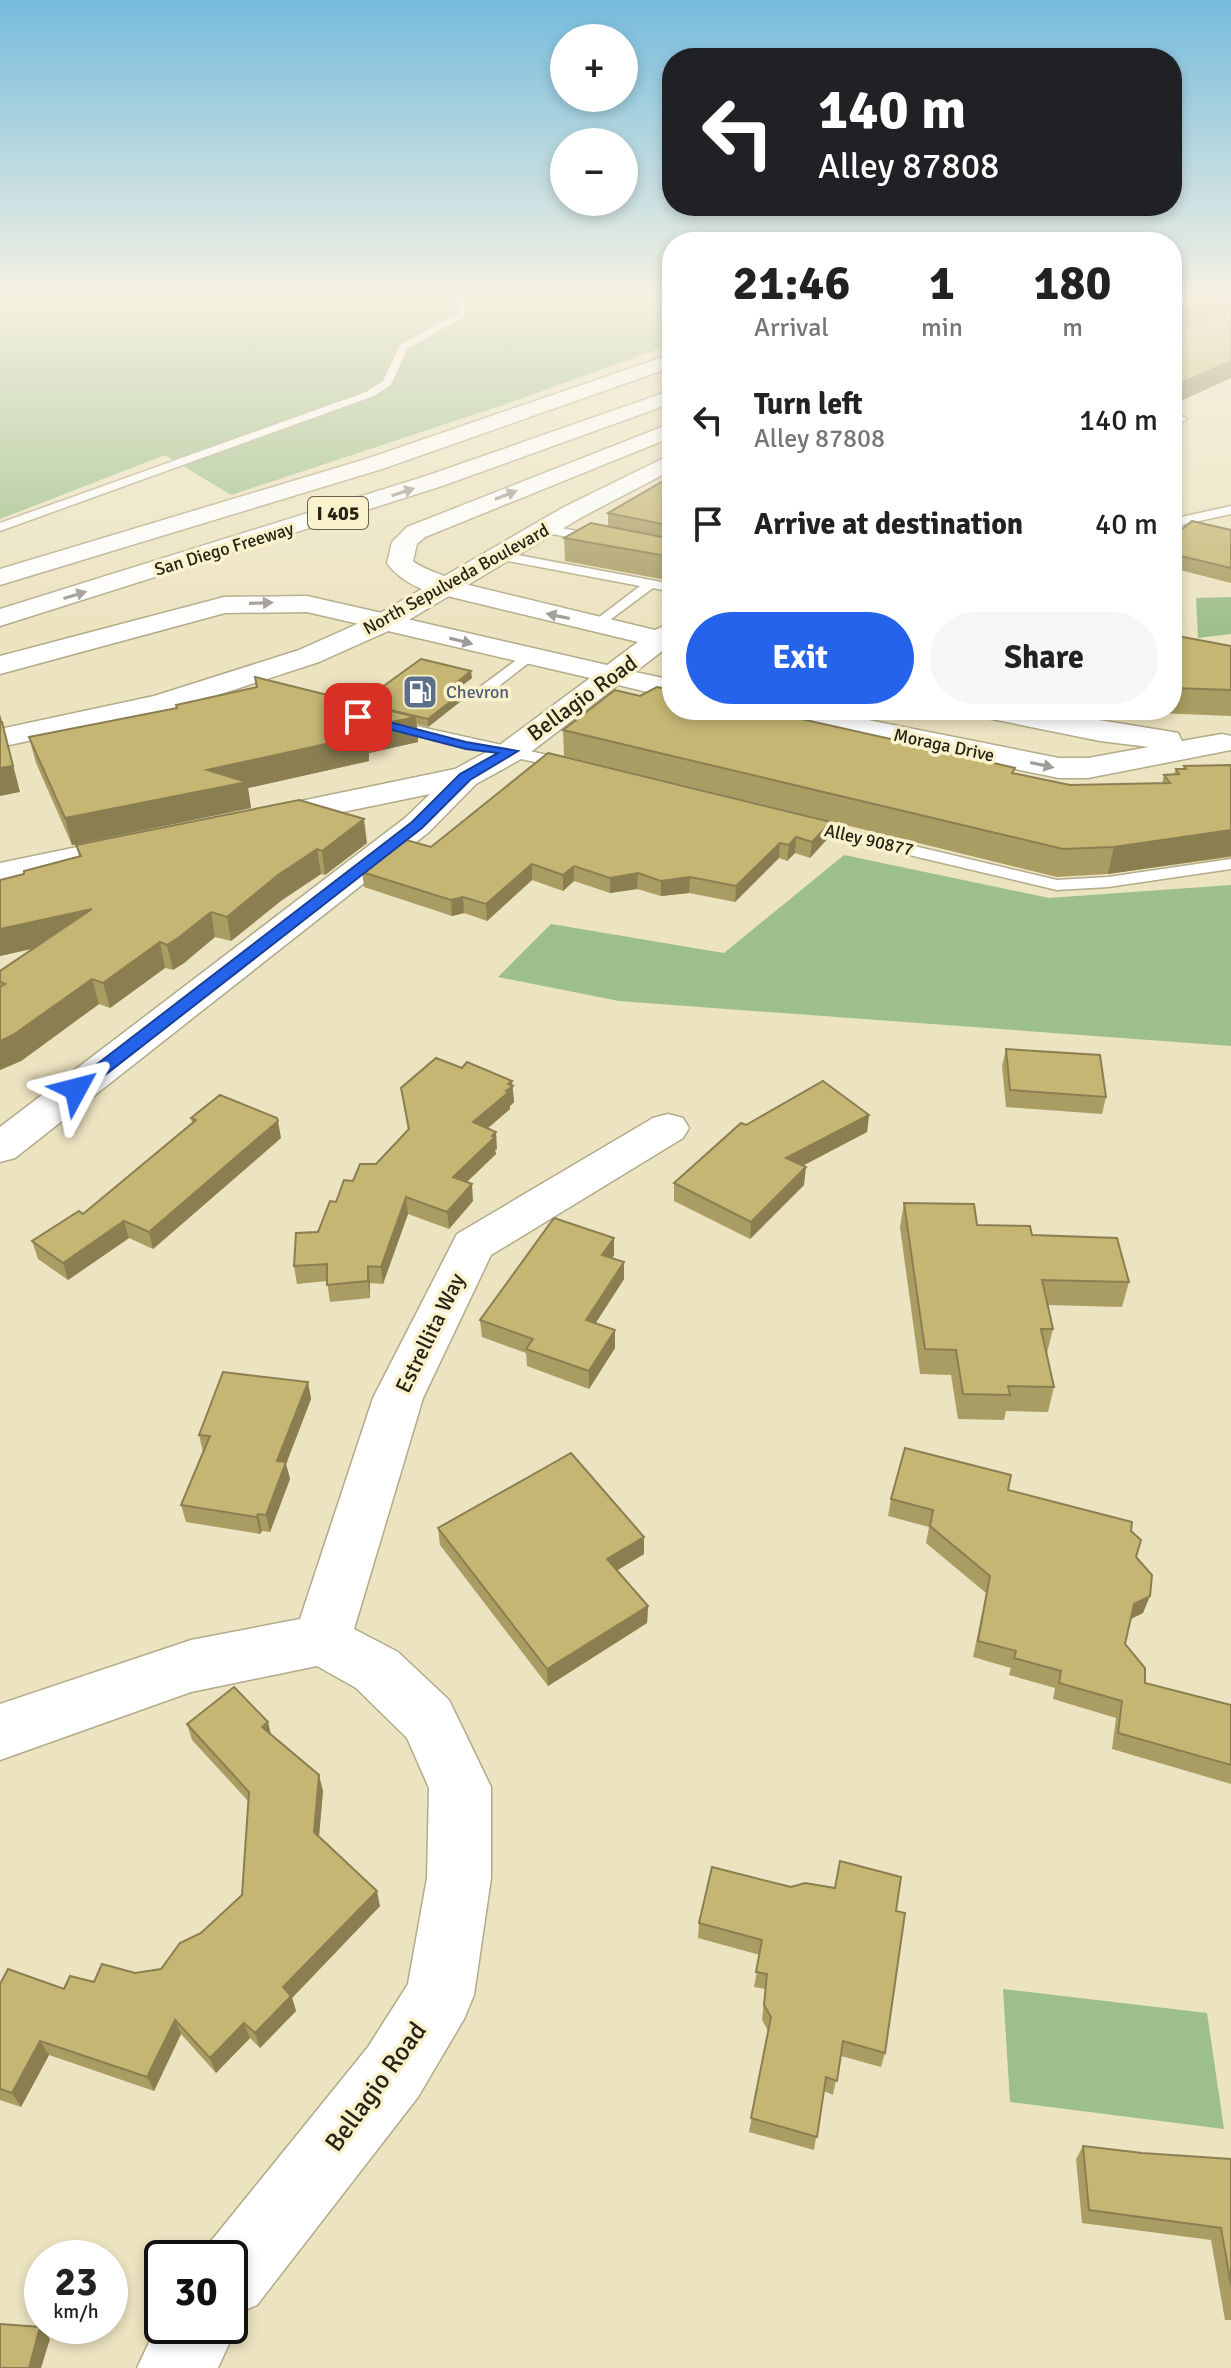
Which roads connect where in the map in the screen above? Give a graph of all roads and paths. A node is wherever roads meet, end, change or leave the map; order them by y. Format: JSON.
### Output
{"nodes":[{"id":1,"x":330,"y":409,"type":"edge"},
{"id":2,"x":533,"y":409,"type":"edge"},
{"id":3,"x":560,"y":409,"type":"edge"},
{"id":4,"x":637,"y":409,"type":"edge"},
{"id":5,"x":662,"y":433,"type":"edge"},
{"id":6,"x":662,"y":466,"type":"edge"},
{"id":7,"x":1231,"y":510,"type":"edge"},
{"id":8,"x":1182,"y":521,"type":"edge"},
{"id":9,"x":0,"y":527,"type":"edge"},
{"id":10,"x":547,"y":529,"type":"junction"},
{"id":11,"x":610,"y":542,"type":"edge"},
{"id":12,"x":502,"y":556,"type":"junction"},
{"id":13,"x":0,"y":577,"type":"edge"},
{"id":14,"x":651,"y":584,"type":"junction"},
{"id":15,"x":662,"y":586,"type":"edge"},
{"id":16,"x":0,"y":588,"type":"edge"},
{"id":17,"x":448,"y":588,"type":"junction"},
{"id":18,"x":0,"y":618,"type":"edge"},
{"id":19,"x":385,"y":622,"type":"junction"},
{"id":20,"x":599,"y":624,"type":"junction"},
{"id":21,"x":662,"y":636,"type":"edge"},
{"id":22,"x":662,"y":641,"type":"edge"},
{"id":23,"x":528,"y":658,"type":"junction"},
{"id":24,"x":0,"y":665,"type":"edge"},
{"id":25,"x":612,"y":677,"type":"junction"},
{"id":26,"x":662,"y":687,"type":"edge"},
{"id":27,"x":481,"y":693,"type":"dead end"},
{"id":28,"x":822,"y":720,"type":"edge"},
{"id":29,"x":1041,"y":720,"type":"edge"},
{"id":30,"x":379,"y":723,"type":"edge"},
{"id":31,"x":1100,"y":732,"type":"junction"},
{"id":32,"x":0,"y":738,"type":"edge"},
{"id":33,"x":1227,"y":743,"type":"edge"},
{"id":34,"x":512,"y":751,"type":"junction"},
{"id":35,"x":1115,"y":763,"type":"junction"},
{"id":36,"x":588,"y":770,"type":"edge"},
{"id":37,"x":465,"y":777,"type":"junction"},
{"id":38,"x":787,"y":820,"type":"edge"},
{"id":39,"x":232,"y":825,"type":"edge"},
{"id":40,"x":170,"y":838,"type":"edge"},
{"id":41,"x":1231,"y":864,"type":"edge"},
{"id":42,"x":0,"y":873,"type":"edge"},
{"id":43,"x":668,"y":1128,"type":"dead end"},
{"id":44,"x":0,"y":1148,"type":"edge"},
{"id":45,"x":322,"y":1640,"type":"junction"},
{"id":46,"x":0,"y":1732,"type":"edge"},
{"id":47,"x":248,"y":2255,"type":"edge"},
{"id":48,"x":189,"y":2344,"type":"edge"},
{"id":49,"x":177,"y":2368,"type":"edge"}],
"edges":[{"from":1,"to":9,"type":"lane"},
{"from":2,"to":13,"type":"main road","name":"San Diego Freeway","number":"I 405"},
{"from":3,"to":16,"type":"main road"},
{"from":18,"to":4,"type":"main road","name":"San Diego Freeway","number":"I 405","one_way":true},
{"from":17,"to":5,"type":"main road","one_way":true},
{"from":6,"to":10,"type":"main road","name":"North Sepulveda Boulevard"},
{"from":7,"to":8,"type":"lane"},
{"from":10,"to":11,"type":"lane"},
{"from":10,"to":12,"type":"main road","name":"North Sepulveda Boulevard"},
{"from":12,"to":14,"type":"lane"},
{"from":12,"to":17,"type":"main road","name":"North Sepulveda Boulevard"},
{"from":14,"to":15,"type":"lane"},
{"from":14,"to":20,"type":"lane"},
{"from":17,"to":19,"type":"main road","name":"North Sepulveda Boulevard"},
{"from":20,"to":17,"type":"main road","one_way":true},
{"from":19,"to":23,"type":"main road","one_way":true},
{"from":24,"to":19,"type":"main road","one_way":true},
{"from":19,"to":32,"type":"main road","name":"North Sepulveda Boulevard"},
{"from":20,"to":21,"type":"main road"},
{"from":22,"to":25,"type":"main road","name":"Bellagio Road"},
{"from":23,"to":25,"type":"main road"},
{"from":23,"to":27,"type":"lane"},
{"from":25,"to":26,"type":"main road"},
{"from":25,"to":34,"type":"main road","name":"Bellagio Road"},
{"from":28,"to":35,"type":"main road","name":"Moraga Drive","one_way":true},
{"from":29,"to":31,"type":"main road","name":"Moraga Drive"},
{"from":30,"to":34,"type":"lane"},
{"from":31,"to":33,"type":"main road","name":"Moraga Drive"},
{"from":31,"to":35,"type":"main road"},
{"from":33,"to":35,"type":"main road","name":"Moraga Drive"},
{"from":34,"to":36,"type":"lane"},
{"from":34,"to":37,"type":"main road","name":"Bellagio Road"},
{"from":37,"to":39,"type":"main road"},
{"from":37,"to":44,"type":"main road","name":"Bellagio Road"},
{"from":38,"to":41,"type":"lane","name":"Alley 90877"},
{"from":40,"to":42,"type":"main road"},
{"from":43,"to":45,"type":"main road","name":"Estrellita Way"},
{"from":45,"to":46,"type":"main road"},
{"from":45,"to":47,"type":"main road","name":"Bellagio Road"},
{"from":48,"to":49,"type":"main road"}]}
